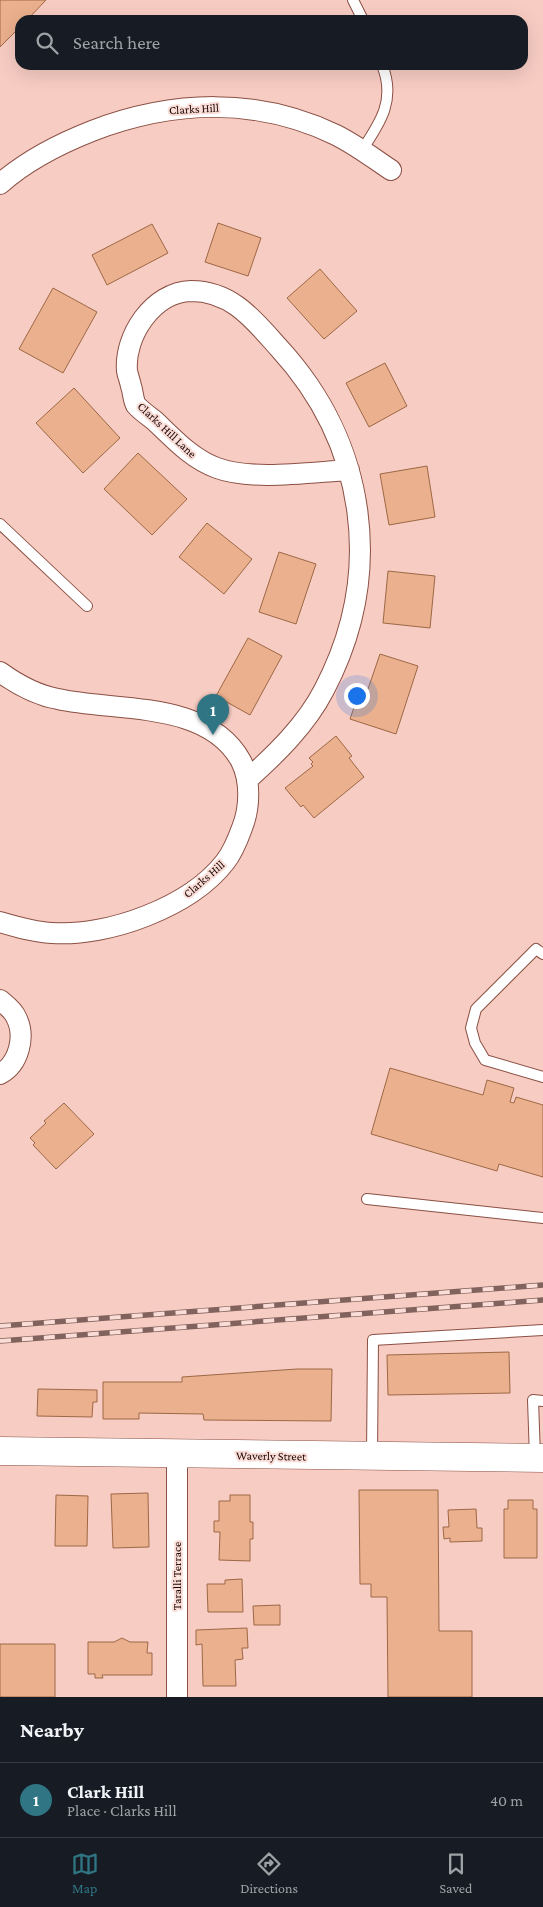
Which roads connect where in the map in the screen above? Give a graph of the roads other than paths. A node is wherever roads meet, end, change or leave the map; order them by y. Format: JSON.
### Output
{"nodes":[{"id":1,"x":353,"y":0,"type":"edge"},
{"id":2,"x":360,"y":15,"type":"edge"},
{"id":3,"x":383,"y":70,"type":"edge"},
{"id":4,"x":362,"y":150,"type":"junction"},
{"id":5,"x":391,"y":170,"type":"dead end"},
{"id":6,"x":0,"y":184,"type":"edge"},
{"id":7,"x":350,"y":470,"type":"junction"},
{"id":8,"x":0,"y":524,"type":"edge"},
{"id":9,"x":87,"y":606,"type":"dead end"},
{"id":10,"x":0,"y":672,"type":"edge"},
{"id":11,"x":247,"y":780,"type":"junction"},
{"id":12,"x":0,"y":922,"type":"edge"},
{"id":13,"x":543,"y":954,"type":"edge"},
{"id":14,"x":0,"y":1000,"type":"edge"},
{"id":15,"x":0,"y":1074,"type":"edge"},
{"id":16,"x":543,"y":1077,"type":"edge"},
{"id":17,"x":367,"y":1199,"type":"dead end"},
{"id":18,"x":543,"y":1218,"type":"edge"},
{"id":19,"x":543,"y":1330,"type":"edge"},
{"id":20,"x":543,"y":1400,"type":"edge"},
{"id":21,"x":0,"y":1451,"type":"edge"},
{"id":22,"x":177,"y":1454,"type":"junction"},
{"id":23,"x":372,"y":1457,"type":"junction"},
{"id":24,"x":539,"y":1458,"type":"edge"},
{"id":25,"x":176,"y":1697,"type":"edge"}],
"edges":[{"from":1,"to":2,"type":"lane"},
{"from":3,"to":4,"type":"lane"},
{"from":4,"to":5,"type":"street","name":"Clarks Hill"},
{"from":4,"to":6,"type":"street","name":"Clarks Hill"},
{"from":7,"to":7,"type":"street","name":"Clarks Hill Lane"},
{"from":7,"to":11,"type":"street","name":"Clarks Hill Lane"},
{"from":8,"to":9,"type":"lane"},
{"from":10,"to":11,"type":"street","name":"Clarks Hill"},
{"from":11,"to":12,"type":"street","name":"Clarks Hill"},
{"from":13,"to":16,"type":"lane"},
{"from":14,"to":15,"type":"street"},
{"from":17,"to":18,"type":"lane"},
{"from":19,"to":23,"type":"lane"},
{"from":20,"to":24,"type":"lane"},
{"from":21,"to":22,"type":"main road","name":"Waverly Street"},
{"from":22,"to":23,"type":"main road","name":"Waverly Street"},
{"from":22,"to":25,"type":"street","name":"Taralli Terrace"},
{"from":23,"to":24,"type":"main road","name":"Waverly Street"}]}
